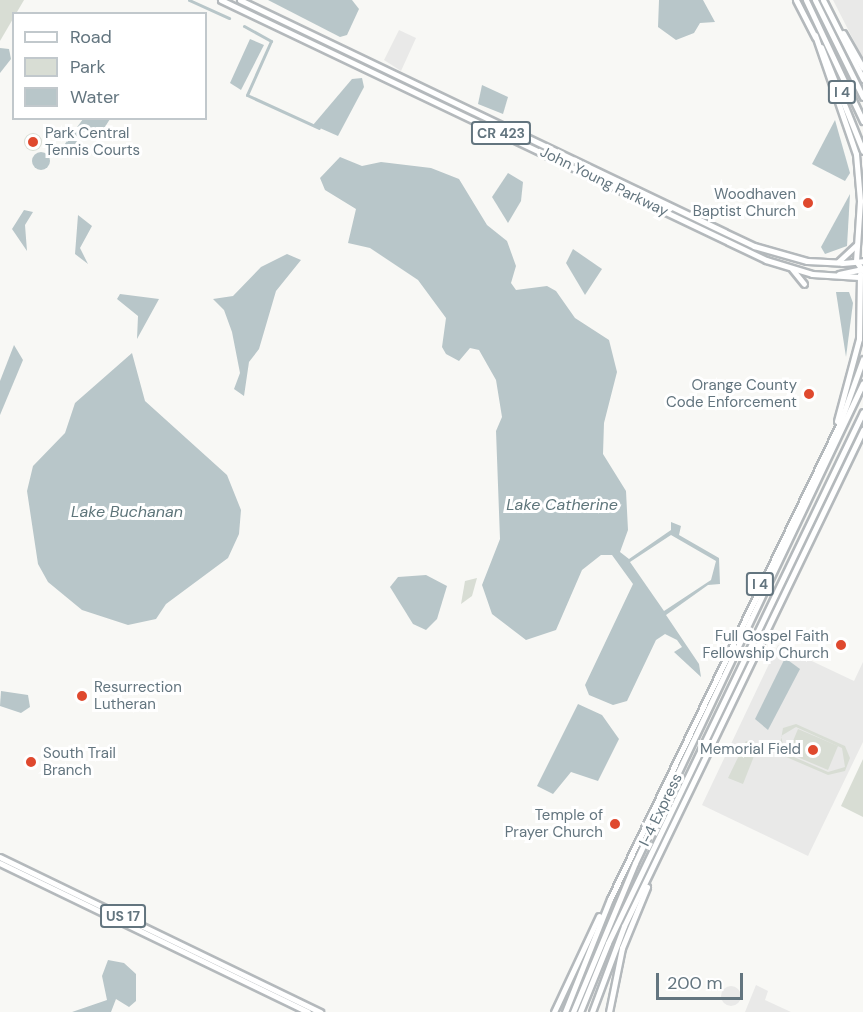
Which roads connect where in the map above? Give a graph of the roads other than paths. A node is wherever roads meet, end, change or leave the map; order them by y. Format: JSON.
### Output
{"nodes":[{"id":1,"x":221,"y":0,"type":"edge"},
{"id":2,"x":240,"y":0,"type":"edge"},
{"id":3,"x":796,"y":0,"type":"edge"},
{"id":4,"x":806,"y":0,"type":"edge"},
{"id":5,"x":815,"y":0,"type":"edge"},
{"id":6,"x":824,"y":0,"type":"edge"},
{"id":7,"x":814,"y":35,"type":"junction"},
{"id":8,"x":863,"y":68,"type":"edge"},
{"id":9,"x":381,"y":76,"type":"junction"},
{"id":10,"x":402,"y":78,"type":"junction"},
{"id":11,"x":863,"y":79,"type":"edge"},
{"id":12,"x":863,"y":97,"type":"edge"},
{"id":13,"x":863,"y":121,"type":"edge"},
{"id":14,"x":863,"y":151,"type":"edge"},
{"id":15,"x":622,"y":191,"type":"junction"},
{"id":16,"x":642,"y":193,"type":"junction"},
{"id":17,"x":722,"y":231,"type":"junction"},
{"id":18,"x":708,"y":232,"type":"junction"},
{"id":19,"x":858,"y":241,"type":"junction"},
{"id":20,"x":860,"y":261,"type":"edge"},
{"id":21,"x":842,"y":263,"type":"joint"},
{"id":22,"x":834,"y":264,"type":"junction"},
{"id":23,"x":792,"y":269,"type":"junction"},
{"id":24,"x":862,"y":272,"type":"edge"},
{"id":25,"x":829,"y":277,"type":"junction"},
{"id":26,"x":844,"y":277,"type":"junction"},
{"id":27,"x":804,"y":284,"type":"dead end"},
{"id":28,"x":860,"y":289,"type":"junction"},
{"id":29,"x":863,"y":359,"type":"edge"},
{"id":30,"x":863,"y":383,"type":"edge"},
{"id":31,"x":863,"y":412,"type":"edge"},
{"id":32,"x":863,"y":430,"type":"edge"},
{"id":33,"x":824,"y":454,"type":"junction"},
{"id":34,"x":678,"y":817,"type":"junction"},
{"id":35,"x":0,"y":857,"type":"edge"},
{"id":36,"x":0,"y":863,"type":"edge"},
{"id":37,"x":12,"y":869,"type":"junction"},
{"id":38,"x":30,"y":871,"type":"junction"},
{"id":39,"x":31,"y":878,"type":"junction"},
{"id":40,"x":44,"y":878,"type":"junction"},
{"id":41,"x":188,"y":947,"type":"junction"},
{"id":42,"x":178,"y":949,"type":"junction"},
{"id":43,"x":584,"y":951,"type":"junction"},
{"id":44,"x":308,"y":1012,"type":"edge"},
{"id":45,"x":321,"y":1012,"type":"edge"},
{"id":46,"x":556,"y":1012,"type":"edge"},
{"id":47,"x":566,"y":1012,"type":"edge"},
{"id":48,"x":573,"y":1012,"type":"edge"},
{"id":49,"x":582,"y":1012,"type":"edge"},
{"id":50,"x":592,"y":1012,"type":"edge"},
{"id":51,"x":609,"y":1012,"type":"edge"}],
"edges":[{"from":1,"to":9,"type":"highway","name":"John Young Parkway","number":"CR 423"},
{"from":2,"to":10,"type":"highway","name":"John Young Parkway","number":"CR 423"},
{"from":3,"to":7,"type":"highway","number":"I 4"},
{"from":4,"to":13,"type":"highway"},
{"from":5,"to":12,"type":"highway"},
{"from":6,"to":8,"type":"highway"},
{"from":6,"to":11,"type":"highway","number":"I 4"},
{"from":7,"to":14,"type":"highway","number":"I 4"},
{"from":7,"to":19,"type":"highway"},
{"from":9,"to":10,"type":"highway"},
{"from":9,"to":15,"type":"highway","name":"John Young Parkway","number":"CR 423"},
{"from":10,"to":16,"type":"highway","name":"John Young Parkway","number":"CR 423"},
{"from":15,"to":16,"type":"highway"},
{"from":15,"to":18,"type":"highway","name":"John Young Parkway","number":"CR 423"},
{"from":16,"to":17,"type":"highway","name":"John Young Parkway","number":"CR 423"},
{"from":17,"to":18,"type":"highway"},
{"from":17,"to":22,"type":"highway","name":"John Young Parkway","number":"CR 423"},
{"from":18,"to":23,"type":"highway","name":"John Young Parkway","number":"CR 423"},
{"from":19,"to":20,"type":"highway"},
{"from":19,"to":22,"type":"highway"},
{"from":20,"to":21,"type":"main road","name":"John Young Parkway","number":"CR 423"},
{"from":20,"to":24,"type":"highway"},
{"from":21,"to":22,"type":"highway","name":"John Young Parkway","number":"CR 423"},
{"from":23,"to":25,"type":"highway","name":"John Young Parkway","number":"CR 423"},
{"from":23,"to":27,"type":"highway"},
{"from":24,"to":25,"type":"highway"},
{"from":24,"to":26,"type":"highway","name":"John Young Parkway","number":"CR 423"},
{"from":24,"to":28,"type":"highway"},
{"from":25,"to":26,"type":"highway","name":"John Young Parkway","number":"CR 423"},
{"from":26,"to":28,"type":"highway"},
{"from":28,"to":33,"type":"highway"},
{"from":29,"to":33,"type":"highway","number":"I 4"},
{"from":30,"to":48,"type":"highway","name":"I-4 Express"},
{"from":31,"to":49,"type":"highway","name":"I-4 Express"},
{"from":32,"to":34,"type":"highway","number":"I 4"},
{"from":33,"to":43,"type":"highway","number":"I 4"},
{"from":34,"to":50,"type":"highway","number":"I 4"},
{"from":34,"to":51,"type":"highway"},
{"from":35,"to":38,"type":"main road","number":"US 17"},
{"from":36,"to":37,"type":"main road","number":"US 17"},
{"from":37,"to":38,"type":"main road"},
{"from":37,"to":39,"type":"main road","number":"US 17"},
{"from":38,"to":40,"type":"main road","number":"US 17"},
{"from":39,"to":40,"type":"main road"},
{"from":39,"to":42,"type":"main road","number":"US 17"},
{"from":40,"to":41,"type":"main road","number":"US 17"},
{"from":41,"to":42,"type":"main road"},
{"from":41,"to":45,"type":"main road","number":"US 17"},
{"from":42,"to":44,"type":"main road","number":"US 17"},
{"from":43,"to":46,"type":"highway"},
{"from":43,"to":47,"type":"highway","number":"I 4"}]}
